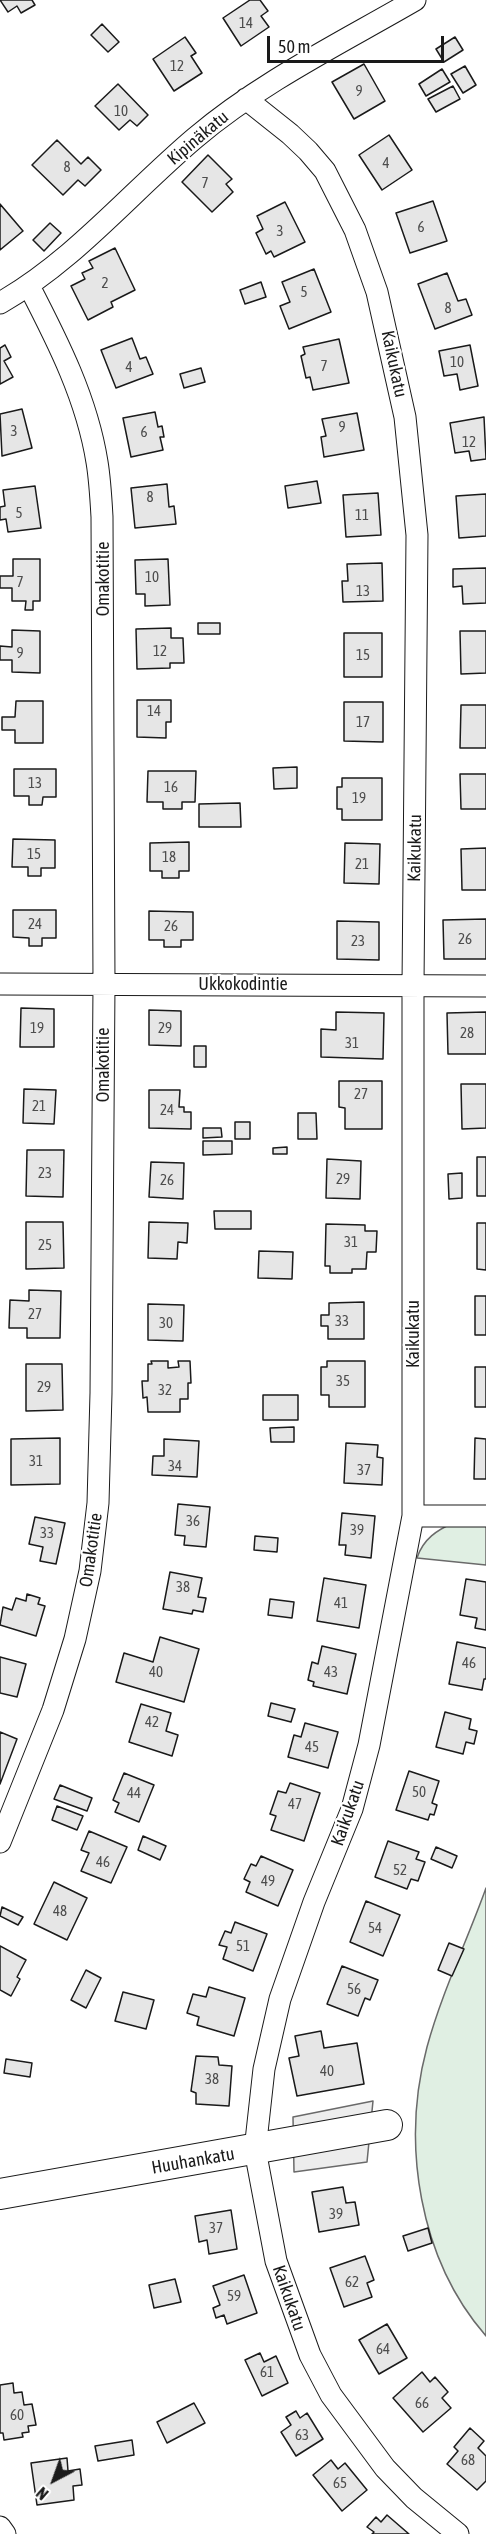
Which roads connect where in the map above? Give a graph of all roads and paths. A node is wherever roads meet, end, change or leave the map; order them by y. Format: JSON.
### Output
{"nodes":[{"id":1,"x":415,"y":0,"type":"edge"},
{"id":2,"x":246,"y":99,"type":"junction"},
{"id":3,"x":29,"y":286,"type":"junction"},
{"id":4,"x":0,"y":303,"type":"edge"},
{"id":5,"x":0,"y":984,"type":"edge"},
{"id":6,"x":104,"y":984,"type":"junction"},
{"id":7,"x":413,"y":985,"type":"junction"},
{"id":8,"x":486,"y":986,"type":"edge"},
{"id":9,"x":413,"y":1516,"type":"junction"},
{"id":10,"x":486,"y":1516,"type":"edge"},
{"id":11,"x":0,"y":1842,"type":"edge"},
{"id":12,"x":387,"y":2125,"type":"dead end"},
{"id":13,"x":255,"y":2150,"type":"junction"},
{"id":14,"x":0,"y":2194,"type":"edge"},
{"id":15,"x":0,"y":2527,"type":"edge"},
{"id":16,"x":5,"y":2534,"type":"edge"},
{"id":17,"x":458,"y":2534,"type":"edge"}],
"edges":[{"from":1,"to":2,"type":"street","name":"Kipinäkatu"},
{"from":2,"to":3,"type":"street","name":"Kipinäkatu"},
{"from":2,"to":7,"type":"street","name":"Kaikukatu"},
{"from":3,"to":4,"type":"street","name":"Kipinäkatu"},
{"from":3,"to":6,"type":"street","name":"Omakotitie"},
{"from":5,"to":6,"type":"street","name":"Ukkokodintie"},
{"from":6,"to":7,"type":"street","name":"Ukkokodintie"},
{"from":6,"to":11,"type":"street","name":"Omakotitie"},
{"from":7,"to":8,"type":"street","name":"Ukkokodintie"},
{"from":7,"to":9,"type":"street","name":"Kaikukatu"},
{"from":9,"to":10,"type":"street"},
{"from":9,"to":13,"type":"street","name":"Kaikukatu"},
{"from":12,"to":13,"type":"street","name":"Huuhankatu"},
{"from":13,"to":14,"type":"street","name":"Huuhankatu"},
{"from":13,"to":17,"type":"street","name":"Kaikukatu"},
{"from":15,"to":16,"type":"street"}]}
